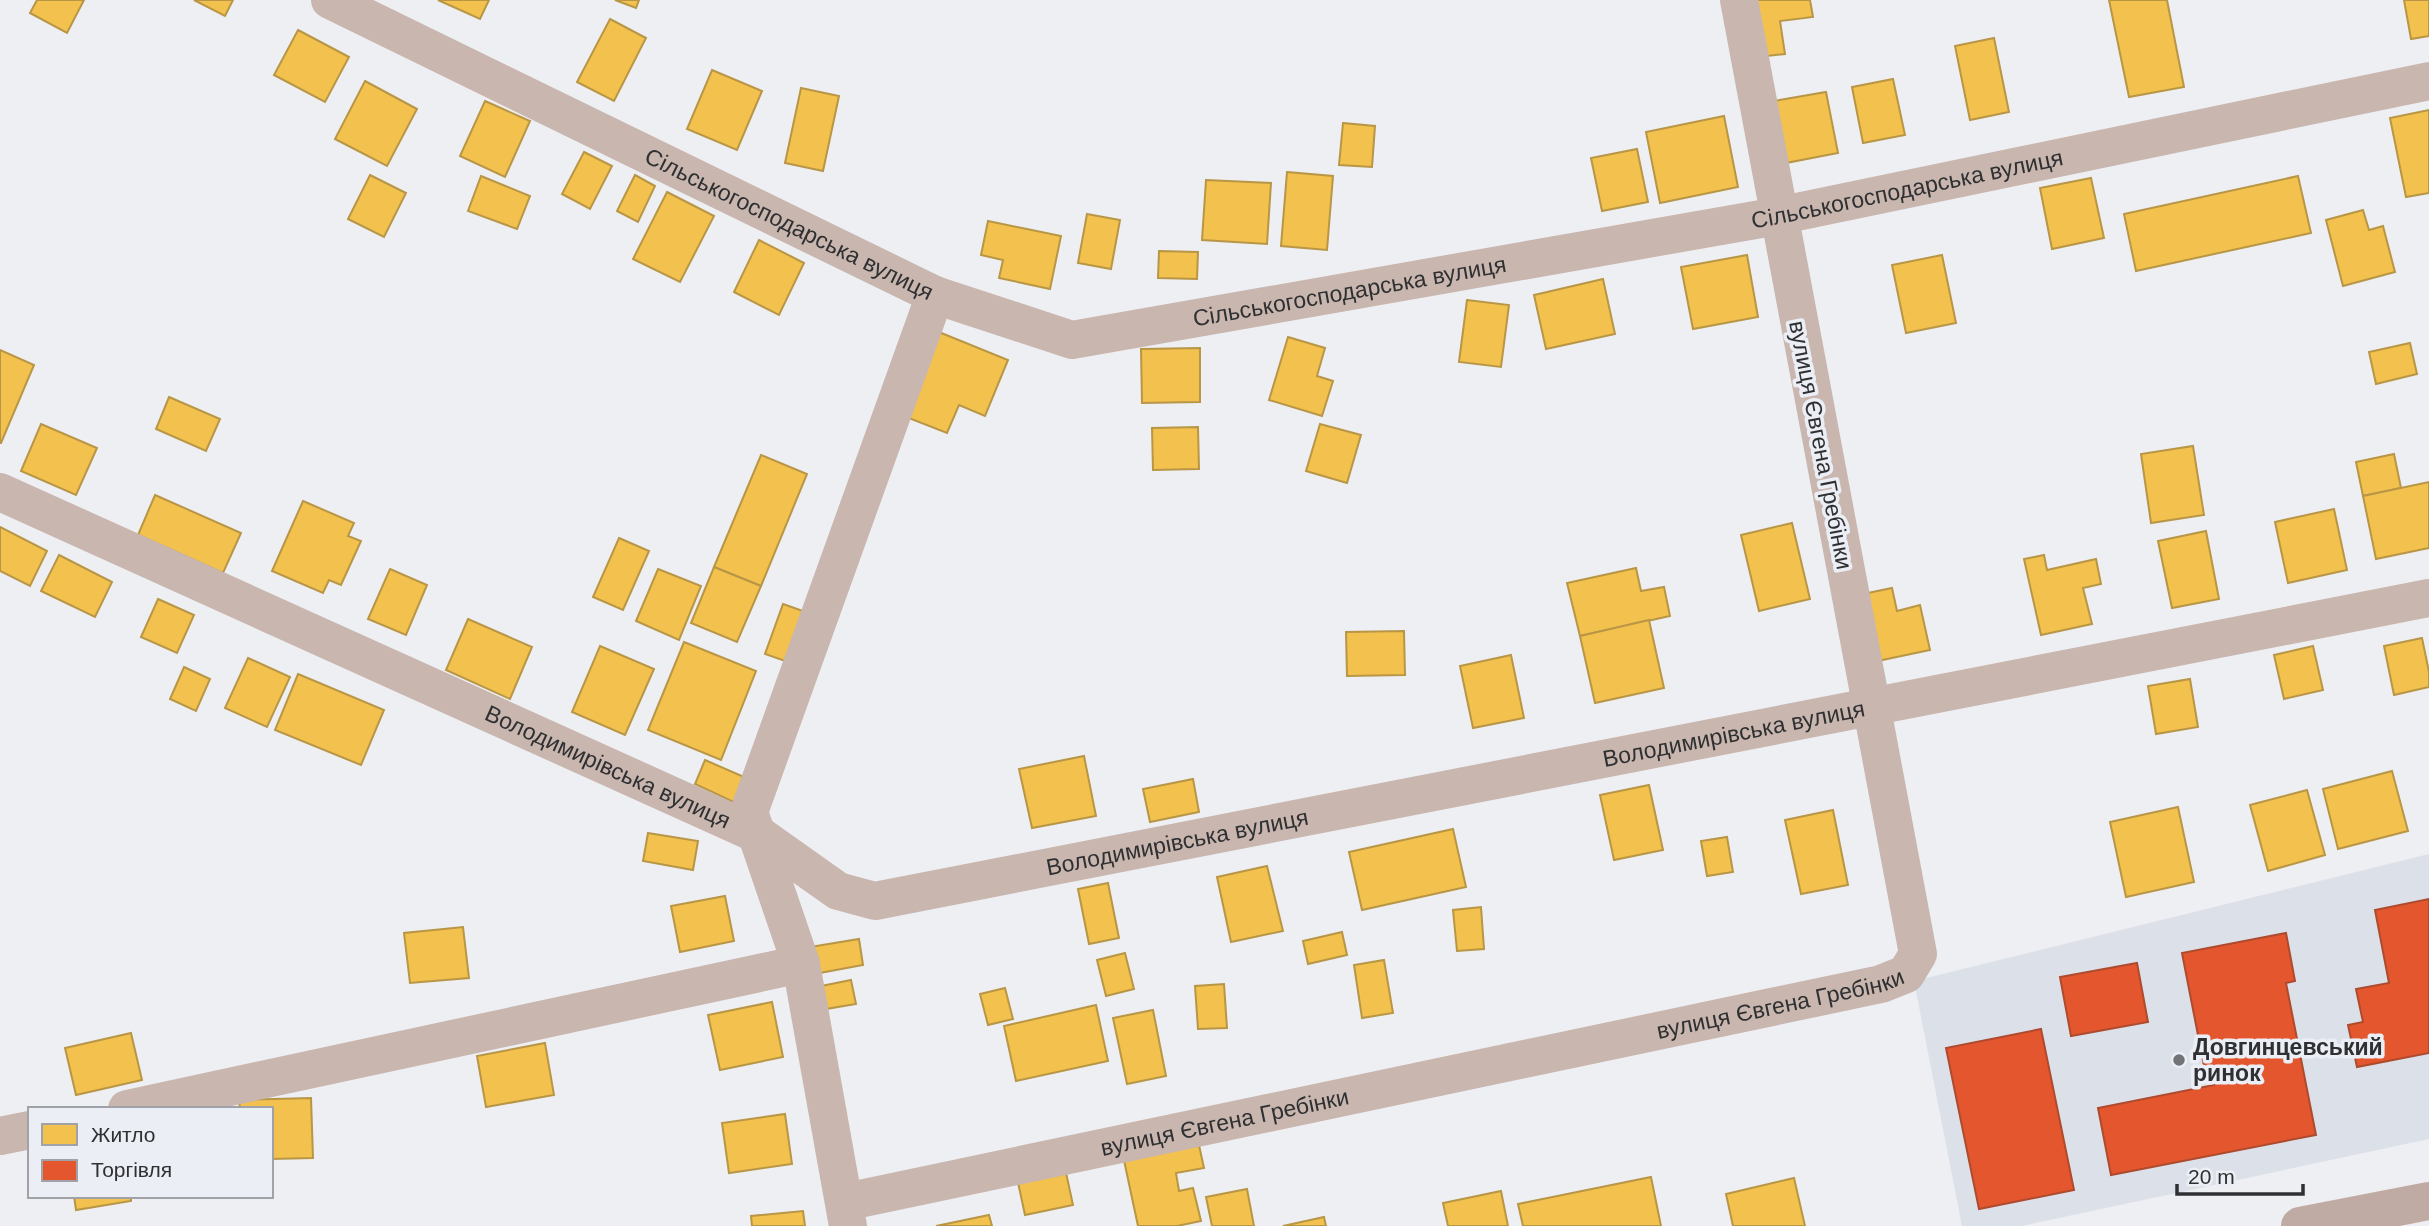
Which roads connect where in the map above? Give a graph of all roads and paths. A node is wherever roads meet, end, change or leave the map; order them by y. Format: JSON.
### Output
{"nodes":[{"id":1,"x":330,"y":0,"type":"edge"},
{"id":2,"x":1739,"y":0,"type":"edge"},
{"id":3,"x":2429,"y":81,"type":"edge"},
{"id":4,"x":1778,"y":216,"type":"junction"},
{"id":5,"x":936,"y":295,"type":"junction"},
{"id":6,"x":0,"y":492,"type":"edge"},
{"id":7,"x":2429,"y":598,"type":"edge"},
{"id":8,"x":1871,"y":708,"type":"junction"},
{"id":9,"x":759,"y":835,"type":"junction"},
{"id":10,"x":801,"y":964,"type":"junction"},
{"id":11,"x":136,"y":1107,"type":"edge"},
{"id":12,"x":28,"y":1130,"type":"edge"},
{"id":13,"x":0,"y":1136,"type":"edge"},
{"id":14,"x":2429,"y":1201,"type":"edge"},
{"id":15,"x":846,"y":1214,"type":"edge"},
{"id":16,"x":2300,"y":1226,"type":"edge"}],
"edges":[{"from":1,"to":5,"type":"street","name":"Сільськогосподарська вулиця"},
{"from":2,"to":4,"type":"street","name":"вулиця Євгена Гребінки"},
{"from":3,"to":4,"type":"street","name":"Сільськогосподарська вулиця"},
{"from":4,"to":5,"type":"street","name":"Сільськогосподарська вулиця"},
{"from":4,"to":8,"type":"street","name":"вулиця Євгена Гребінки"},
{"from":5,"to":9,"type":"street"},
{"from":6,"to":9,"type":"street","name":"Володимирівська вулиця"},
{"from":7,"to":8,"type":"street","name":"Володимирівська вулиця"},
{"from":8,"to":9,"type":"street","name":"Володимирівська вулиця"},
{"from":8,"to":15,"type":"street","name":"вулиця Євгена Гребінки"},
{"from":9,"to":10,"type":"street"},
{"from":10,"to":11,"type":"street"},
{"from":10,"to":15,"type":"street"},
{"from":12,"to":13,"type":"street"},
{"from":14,"to":16,"type":"main road"}]}
